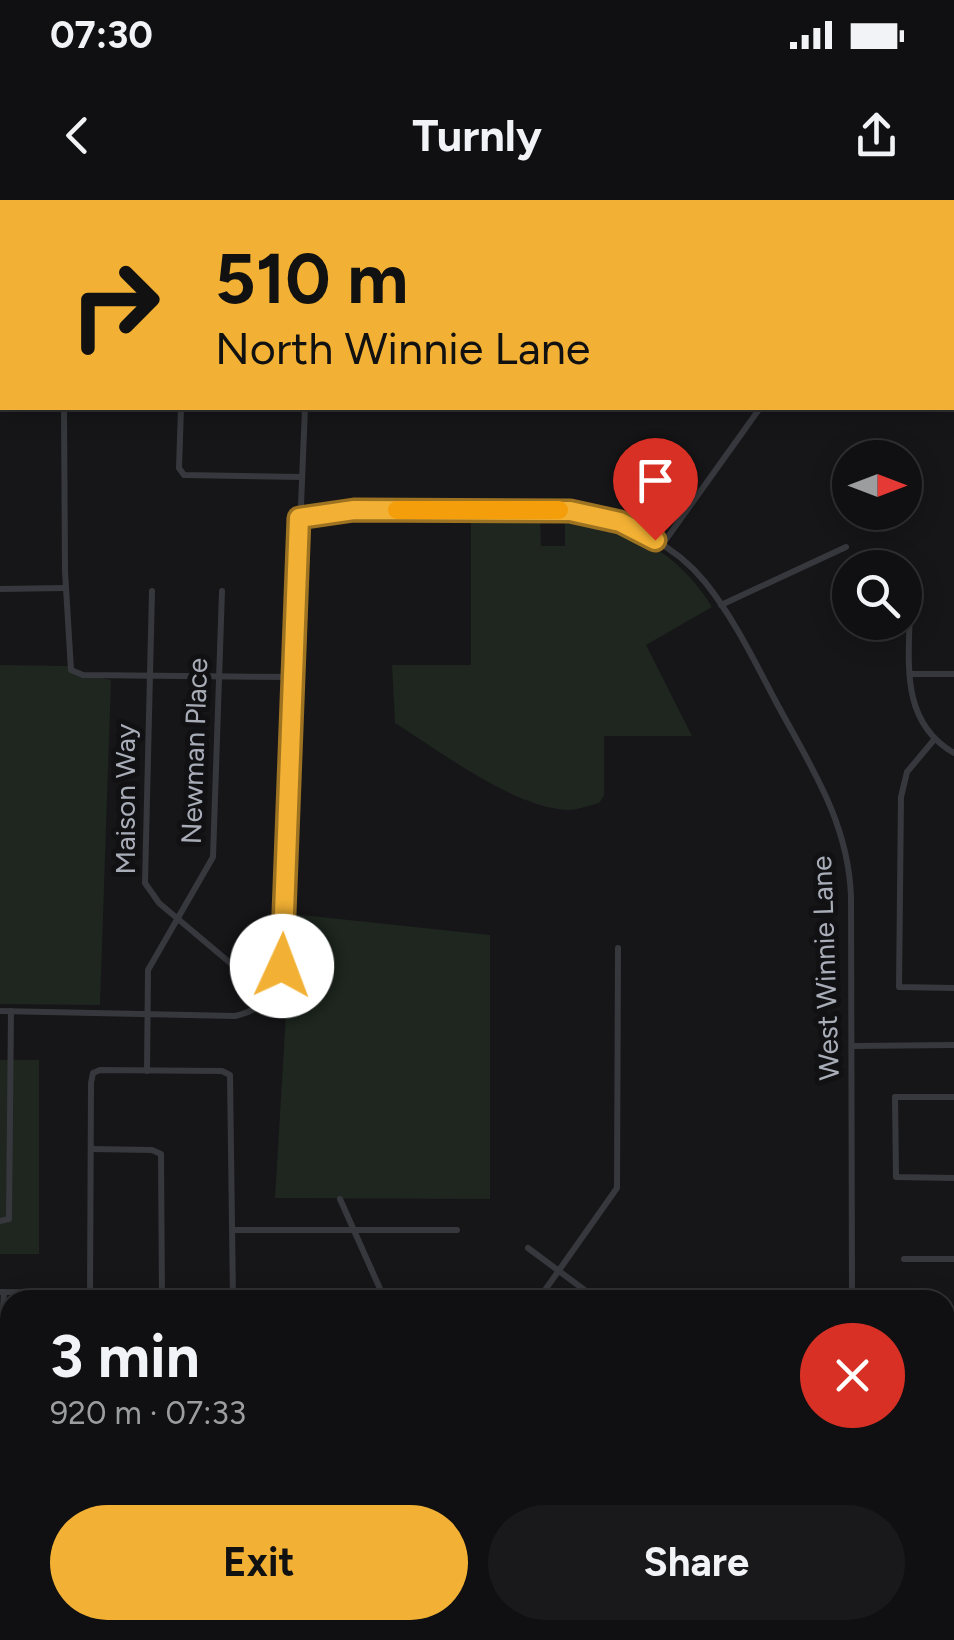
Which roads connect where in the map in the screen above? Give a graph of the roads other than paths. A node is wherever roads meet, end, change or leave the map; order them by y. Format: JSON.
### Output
{"nodes":[{"id":1,"x":64,"y":410,"type":"edge"},
{"id":2,"x":181,"y":410,"type":"edge"},
{"id":3,"x":305,"y":410,"type":"edge"},
{"id":4,"x":759,"y":410,"type":"edge"},
{"id":5,"x":302,"y":477,"type":"junction"},
{"id":6,"x":299,"y":518,"type":"junction"},
{"id":7,"x":662,"y":544,"type":"junction"},
{"id":8,"x":846,"y":547,"type":"dead end"},
{"id":9,"x":66,"y":588,"type":"junction"},
{"id":10,"x":0,"y":590,"type":"edge"},
{"id":11,"x":152,"y":591,"type":"dead end"},
{"id":12,"x":222,"y":591,"type":"dead end"},
{"id":13,"x":721,"y":605,"type":"junction"},
{"id":14,"x":911,"y":640,"type":"edge"},
{"id":15,"x":911,"y":674,"type":"junction"},
{"id":16,"x":954,"y":674,"type":"edge"},
{"id":17,"x":149,"y":676,"type":"junction"},
{"id":18,"x":220,"y":676,"type":"junction"},
{"id":19,"x":292,"y":676,"type":"junction"},
{"id":20,"x":933,"y":741,"type":"junction"},
{"id":21,"x":954,"y":753,"type":"edge"},
{"id":22,"x":178,"y":918,"type":"junction"},
{"id":23,"x":618,"y":948,"type":"dead end"},
{"id":24,"x":235,"y":968,"type":"dead end"},
{"id":25,"x":954,"y":988,"type":"edge"},
{"id":26,"x":0,"y":1011,"type":"edge"},
{"id":27,"x":11,"y":1011,"type":"junction"},
{"id":28,"x":146,"y":1014,"type":"junction"},
{"id":29,"x":954,"y":1045,"type":"edge"},
{"id":30,"x":852,"y":1046,"type":"junction"},
{"id":31,"x":147,"y":1071,"type":"junction"},
{"id":32,"x":954,"y":1098,"type":"edge"},
{"id":33,"x":91,"y":1149,"type":"junction"},
{"id":34,"x":954,"y":1178,"type":"edge"},
{"id":35,"x":340,"y":1199,"type":"dead end"},
{"id":36,"x":0,"y":1221,"type":"edge"},
{"id":37,"x":233,"y":1230,"type":"junction"},
{"id":38,"x":456,"y":1230,"type":"dead end"},
{"id":39,"x":353,"y":1231,"type":"junction"},
{"id":40,"x":528,"y":1248,"type":"dead end"},
{"id":41,"x":904,"y":1258,"type":"dead end"},
{"id":42,"x":954,"y":1259,"type":"edge"},
{"id":43,"x":560,"y":1271,"type":"junction"},
{"id":44,"x":90,"y":1290,"type":"edge"},
{"id":45,"x":162,"y":1290,"type":"edge"},
{"id":46,"x":233,"y":1290,"type":"edge"},
{"id":47,"x":382,"y":1290,"type":"edge"},
{"id":48,"x":546,"y":1290,"type":"edge"},
{"id":49,"x":585,"y":1290,"type":"edge"},
{"id":50,"x":852,"y":1290,"type":"edge"}],
"edges":[{"from":1,"to":9,"type":"street"},
{"from":2,"to":5,"type":"street"},
{"from":3,"to":5,"type":"street"},
{"from":4,"to":7,"type":"street"},
{"from":5,"to":6,"type":"street"},
{"from":6,"to":7,"type":"street","name":"West Winnie Lane"},
{"from":6,"to":19,"type":"street"},
{"from":7,"to":13,"type":"street","name":"West Winnie Lane"},
{"from":8,"to":13,"type":"street"},
{"from":9,"to":10,"type":"street"},
{"from":9,"to":17,"type":"street"},
{"from":11,"to":17,"type":"street","name":"Maison Way"},
{"from":12,"to":18,"type":"street","name":"Newman Place"},
{"from":13,"to":30,"type":"street","name":"West Winnie Lane"},
{"from":14,"to":15,"type":"street"},
{"from":15,"to":16,"type":"street"},
{"from":15,"to":20,"type":"street"},
{"from":17,"to":18,"type":"street"},
{"from":17,"to":22,"type":"street","name":"Maison Way"},
{"from":18,"to":19,"type":"street"},
{"from":18,"to":22,"type":"street","name":"Newman Place"},
{"from":19,"to":28,"type":"street"},
{"from":20,"to":21,"type":"street"},
{"from":20,"to":25,"type":"street"},
{"from":22,"to":24,"type":"street","name":"Maison Way"},
{"from":22,"to":28,"type":"street","name":"Newman Place"},
{"from":23,"to":43,"type":"street"},
{"from":26,"to":27,"type":"street"},
{"from":27,"to":28,"type":"street"},
{"from":27,"to":36,"type":"street"},
{"from":28,"to":31,"type":"street","name":"Newman Place"},
{"from":29,"to":30,"type":"street"},
{"from":30,"to":50,"type":"street","name":"West Winnie Lane"},
{"from":31,"to":33,"type":"street"},
{"from":31,"to":37,"type":"street"},
{"from":32,"to":34,"type":"street"},
{"from":33,"to":44,"type":"street"},
{"from":33,"to":45,"type":"street"},
{"from":35,"to":39,"type":"street"},
{"from":37,"to":39,"type":"street"},
{"from":37,"to":46,"type":"street"},
{"from":38,"to":39,"type":"street"},
{"from":39,"to":47,"type":"street"},
{"from":40,"to":43,"type":"street"},
{"from":41,"to":42,"type":"street"},
{"from":43,"to":48,"type":"street"},
{"from":43,"to":49,"type":"street"}]}
